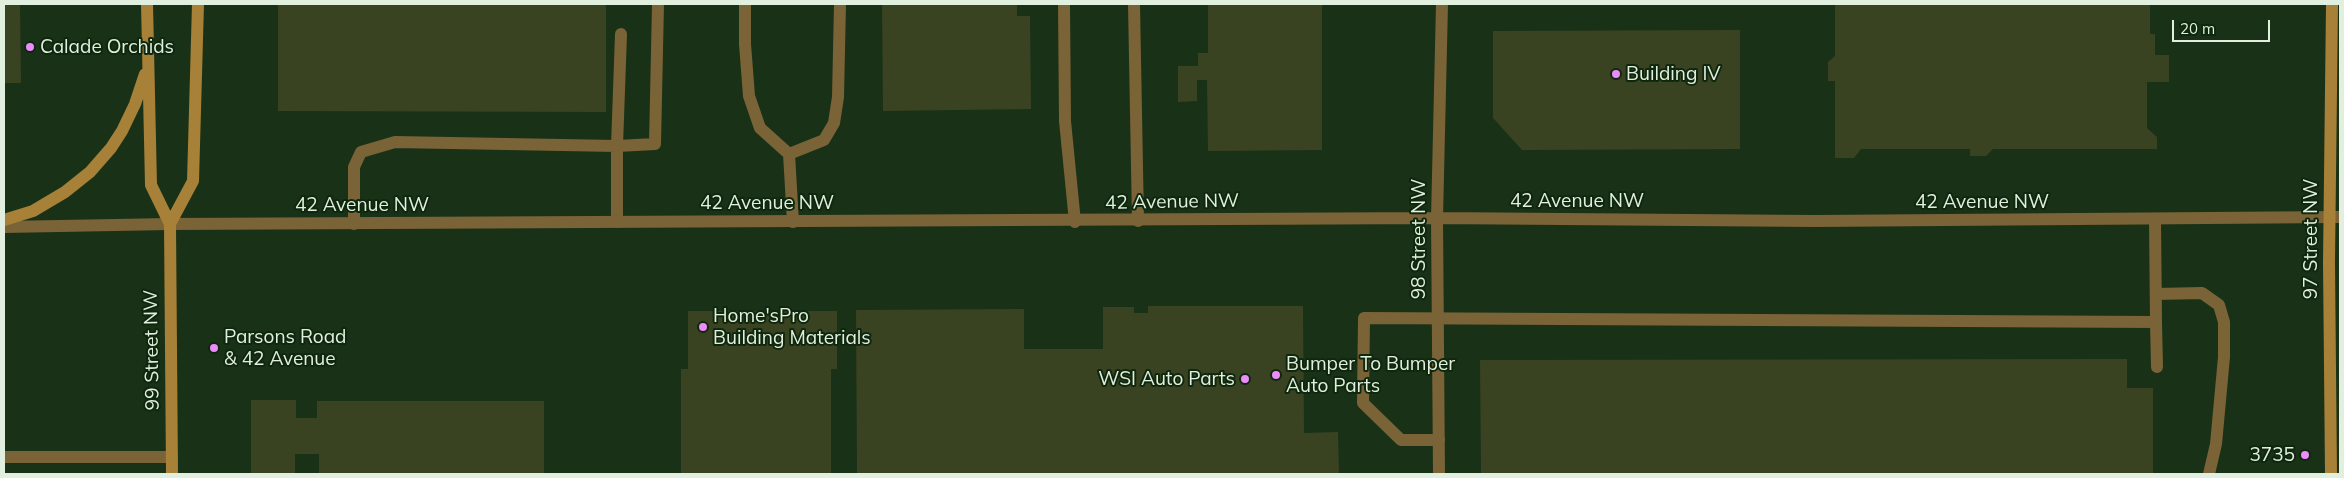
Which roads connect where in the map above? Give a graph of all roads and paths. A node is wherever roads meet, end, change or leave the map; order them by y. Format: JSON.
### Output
{"nodes":[{"id":1,"x":147,"y":4,"type":"edge"},
{"id":2,"x":198,"y":4,"type":"edge"},
{"id":3,"x":658,"y":4,"type":"edge"},
{"id":4,"x":745,"y":4,"type":"edge"},
{"id":5,"x":840,"y":4,"type":"edge"},
{"id":6,"x":1064,"y":4,"type":"edge"},
{"id":7,"x":1134,"y":4,"type":"edge"},
{"id":8,"x":1442,"y":4,"type":"edge"},
{"id":9,"x":2332,"y":4,"type":"edge"},
{"id":10,"x":621,"y":34,"type":"dead end"},
{"id":11,"x":148,"y":64,"type":"junction"},
{"id":12,"x":617,"y":146,"type":"junction"},
{"id":13,"x":789,"y":154,"type":"junction"},
{"id":14,"x":2335,"y":217,"type":"edge"},
{"id":15,"x":1436,"y":218,"type":"junction"},
{"id":16,"x":4,"y":220,"type":"edge"},
{"id":17,"x":2156,"y":220,"type":"junction"},
{"id":18,"x":1138,"y":221,"type":"junction"},
{"id":19,"x":617,"y":222,"type":"junction"},
{"id":20,"x":793,"y":222,"type":"junction"},
{"id":21,"x":1075,"y":222,"type":"junction"},
{"id":22,"x":170,"y":224,"type":"junction"},
{"id":23,"x":354,"y":224,"type":"junction"},
{"id":24,"x":4,"y":228,"type":"edge"},
{"id":25,"x":2156,"y":294,"type":"junction"},
{"id":26,"x":1438,"y":318,"type":"junction"},
{"id":27,"x":2156,"y":322,"type":"junction"},
{"id":28,"x":2157,"y":367,"type":"dead end"},
{"id":29,"x":1439,"y":440,"type":"junction"},
{"id":30,"x":4,"y":458,"type":"edge"},
{"id":31,"x":172,"y":458,"type":"junction"},
{"id":32,"x":172,"y":474,"type":"edge"},
{"id":33,"x":1439,"y":474,"type":"edge"},
{"id":34,"x":2209,"y":474,"type":"edge"},
{"id":35,"x":2331,"y":474,"type":"edge"}],
"edges":[{"from":1,"to":11,"type":"main road","name":"99 Street NW"},
{"from":2,"to":22,"type":"main road","name":"99 Street NW"},
{"from":3,"to":12,"type":"street"},
{"from":4,"to":13,"type":"street"},
{"from":5,"to":13,"type":"street"},
{"from":6,"to":21,"type":"street"},
{"from":7,"to":18,"type":"street"},
{"from":8,"to":15,"type":"street","name":"98 Street NW"},
{"from":9,"to":14,"type":"main road","name":"97 Street NW"},
{"from":10,"to":12,"type":"street"},
{"from":11,"to":16,"type":"main road"},
{"from":11,"to":22,"type":"main road","name":"99 Street NW"},
{"from":12,"to":19,"type":"street"},
{"from":12,"to":23,"type":"street"},
{"from":13,"to":20,"type":"street"},
{"from":14,"to":17,"type":"street","name":"42 Avenue NW"},
{"from":14,"to":35,"type":"main road","name":"97 Street NW"},
{"from":15,"to":17,"type":"street","name":"42 Avenue NW"},
{"from":15,"to":18,"type":"street","name":"42 Avenue NW"},
{"from":15,"to":26,"type":"street","name":"98 Street NW"},
{"from":17,"to":25,"type":"street"},
{"from":18,"to":21,"type":"street","name":"42 Avenue NW"},
{"from":19,"to":20,"type":"street","name":"42 Avenue NW"},
{"from":19,"to":23,"type":"street","name":"42 Avenue NW"},
{"from":20,"to":21,"type":"street","name":"42 Avenue NW"},
{"from":22,"to":23,"type":"street","name":"42 Avenue NW"},
{"from":22,"to":24,"type":"street","name":"42 Avenue NW"},
{"from":22,"to":31,"type":"main road","name":"99 Street NW"},
{"from":25,"to":27,"type":"street"},
{"from":25,"to":34,"type":"street"},
{"from":26,"to":27,"type":"street"},
{"from":26,"to":29,"type":"street","name":"98 Street NW"},
{"from":26,"to":29,"type":"street"},
{"from":27,"to":28,"type":"street"},
{"from":29,"to":33,"type":"street","name":"98 Street NW"},
{"from":30,"to":31,"type":"street"},
{"from":31,"to":32,"type":"main road","name":"99 Street NW"}]}
